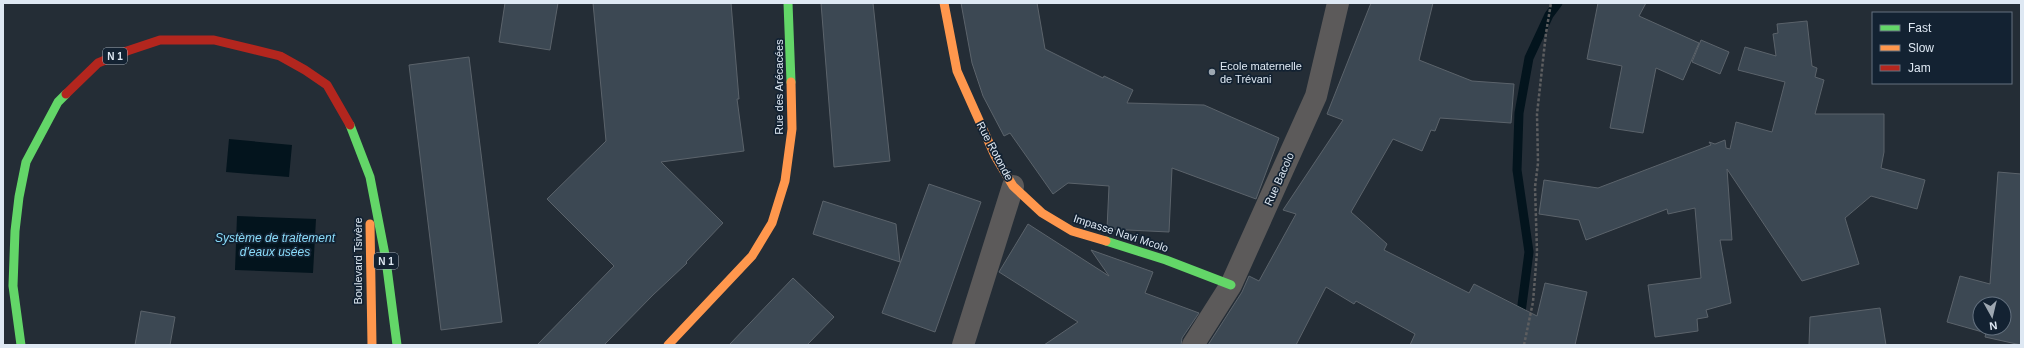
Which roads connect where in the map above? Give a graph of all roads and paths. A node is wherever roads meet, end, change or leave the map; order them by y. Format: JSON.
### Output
{"nodes":[{"id":1,"x":788,"y":3,"type":"edge"},
{"id":2,"x":944,"y":3,"type":"edge"},
{"id":3,"x":1338,"y":3,"type":"edge"},
{"id":4,"x":1551,"y":3,"type":"edge"},
{"id":5,"x":370,"y":177,"type":"junction"},
{"id":6,"x":1013,"y":186,"type":"junction"},
{"id":7,"x":1231,"y":285,"type":"junction"},
{"id":8,"x":22,"y":345,"type":"edge"},
{"id":9,"x":372,"y":345,"type":"edge"},
{"id":10,"x":397,"y":345,"type":"edge"},
{"id":11,"x":668,"y":345,"type":"edge"},
{"id":12,"x":963,"y":345,"type":"edge"},
{"id":13,"x":1193,"y":345,"type":"edge"},
{"id":14,"x":1524,"y":345,"type":"edge"}],
"edges":[{"from":1,"to":11,"type":"main road","name":"Rue des Arécacées"},
{"from":2,"to":6,"type":"main road","name":"Rue Rotonde"},
{"from":3,"to":7,"type":"street","name":"Rue Bacolo"},
{"from":4,"to":14,"type":"path"},
{"from":5,"to":8,"type":"main road","name":"Boulevard Tsivère","number":"N 1"},
{"from":5,"to":9,"type":"main road","name":"Boulevard Tsivère","number":"N 1"},
{"from":5,"to":10,"type":"main road","name":"Boulevard Tsivère","number":"N 1"},
{"from":6,"to":7,"type":"main road","name":"Impasse Navi Mcolo"},
{"from":6,"to":12,"type":"street","name":"Rue Rotonde"},
{"from":7,"to":13,"type":"street","name":"Rue Bacolo"}]}
